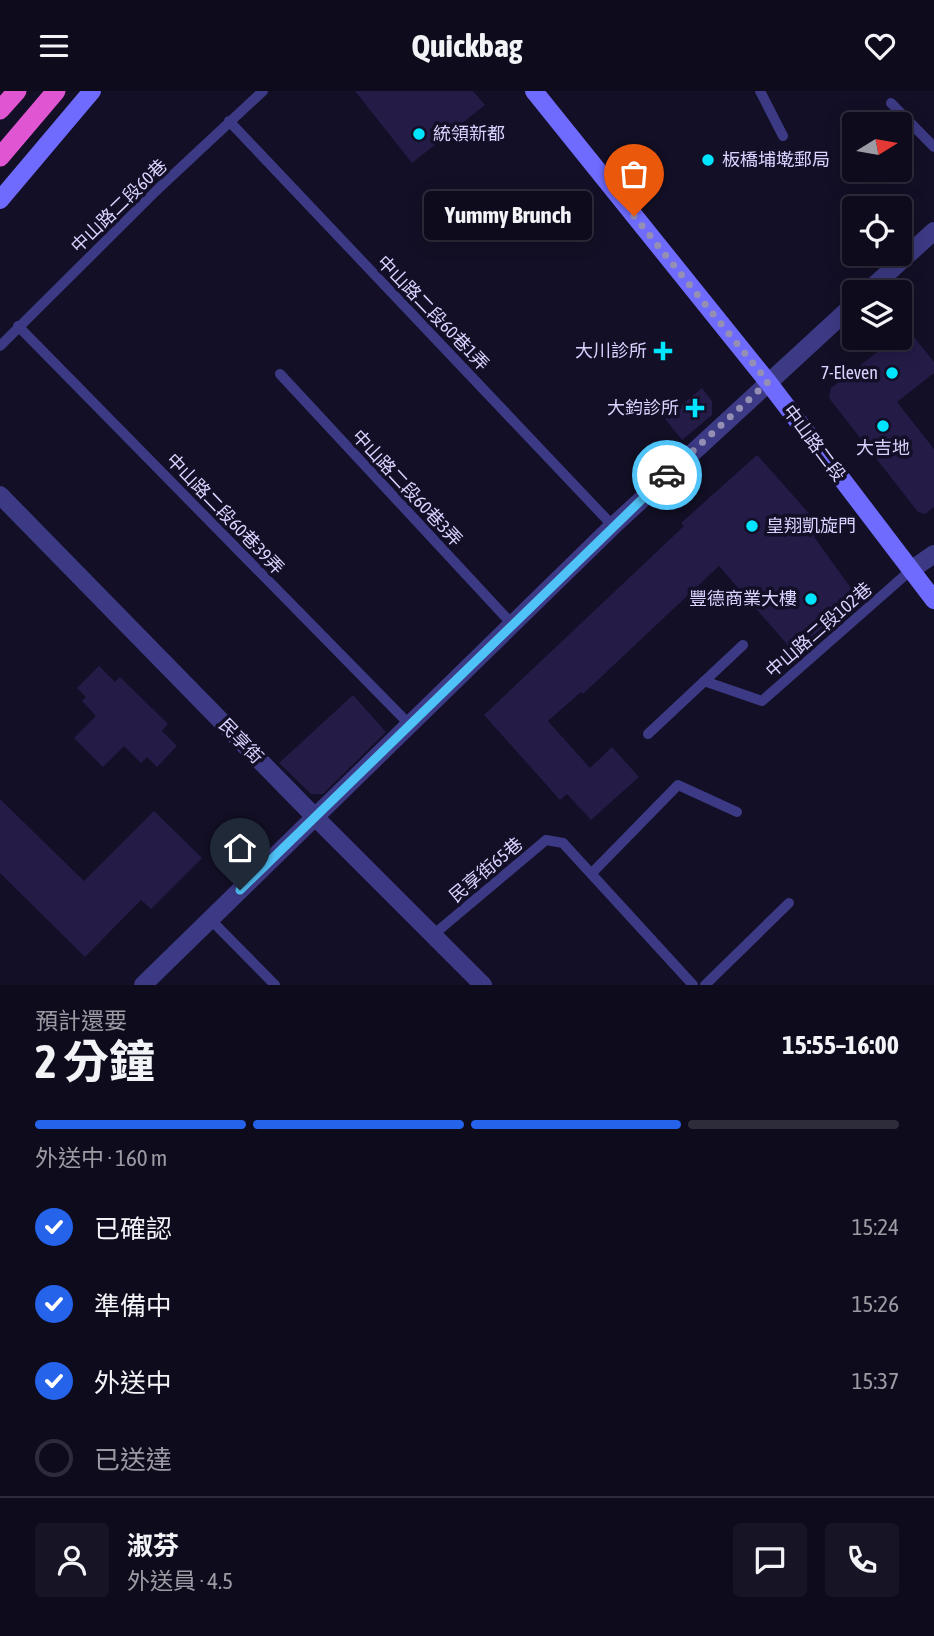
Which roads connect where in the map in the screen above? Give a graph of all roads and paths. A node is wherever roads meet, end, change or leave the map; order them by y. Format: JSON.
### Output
{"nodes":[{"id":1,"x":17,"y":91,"type":"edge"},
{"id":2,"x":56,"y":91,"type":"edge"},
{"id":3,"x":92,"y":91,"type":"edge"},
{"id":4,"x":263,"y":91,"type":"edge"},
{"id":5,"x":534,"y":91,"type":"edge"},
{"id":6,"x":760,"y":91,"type":"edge"},
{"id":7,"x":891,"y":103,"type":"dead end"},
{"id":8,"x":0,"y":110,"type":"edge"},
{"id":9,"x":229,"y":121,"type":"junction"},
{"id":10,"x":783,"y":136,"type":"dead end"},
{"id":11,"x":934,"y":147,"type":"edge"},
{"id":12,"x":0,"y":157,"type":"edge"},
{"id":13,"x":0,"y":200,"type":"edge"},
{"id":14,"x":934,"y":231,"type":"edge"},
{"id":15,"x":880,"y":280,"type":"edge"},
{"id":16,"x":842,"y":315,"type":"edge"},
{"id":17,"x":18,"y":326,"type":"junction"},
{"id":18,"x":0,"y":347,"type":"edge"},
{"id":19,"x":279,"y":374,"type":"dead end"},
{"id":20,"x":768,"y":382,"type":"junction"},
{"id":21,"x":0,"y":495,"type":"edge"},
{"id":22,"x":613,"y":526,"type":"junction"},
{"id":23,"x":934,"y":554,"type":"edge"},
{"id":24,"x":911,"y":570,"type":"junction"},
{"id":25,"x":934,"y":600,"type":"edge"},
{"id":26,"x":512,"y":624,"type":"junction"},
{"id":27,"x":743,"y":645,"type":"dead end"},
{"id":28,"x":704,"y":681,"type":"junction"},
{"id":29,"x":410,"y":725,"type":"junction"},
{"id":30,"x":648,"y":734,"type":"dead end"},
{"id":31,"x":737,"y":812,"type":"dead end"},
{"id":32,"x":315,"y":817,"type":"junction"},
{"id":33,"x":591,"y":874,"type":"junction"},
{"id":34,"x":789,"y":903,"type":"dead end"},
{"id":35,"x":210,"y":919,"type":"junction"},
{"id":36,"x":433,"y":935,"type":"junction"},
{"id":37,"x":143,"y":985,"type":"edge"},
{"id":38,"x":275,"y":985,"type":"edge"},
{"id":39,"x":483,"y":985,"type":"edge"},
{"id":40,"x":693,"y":985,"type":"edge"},
{"id":41,"x":705,"y":985,"type":"edge"}],
"edges":[{"from":1,"to":8,"type":"highway"},
{"from":2,"to":12,"type":"highway"},
{"from":3,"to":13,"type":"main road"},
{"from":4,"to":9,"type":"lane","name":"中山路二段60巷"},
{"from":5,"to":20,"type":"main road","name":"中山路二段"},
{"from":6,"to":10,"type":"lane"},
{"from":7,"to":11,"type":"lane"},
{"from":9,"to":17,"type":"lane","name":"中山路二段60巷"},
{"from":9,"to":22,"type":"lane","name":"中山路二段60巷1弄"},
{"from":14,"to":15,"type":"street"},
{"from":16,"to":20,"type":"street"},
{"from":17,"to":18,"type":"lane","name":"中山路二段60巷"},
{"from":17,"to":29,"type":"lane","name":"中山路二段60巷39弄"},
{"from":19,"to":26,"type":"lane","name":"中山路二段60巷3弄"},
{"from":20,"to":22,"type":"street"},
{"from":20,"to":24,"type":"main road","name":"中山路二段"},
{"from":21,"to":32,"type":"street","name":"民享街"},
{"from":22,"to":26,"type":"street"},
{"from":23,"to":24,"type":"street"},
{"from":24,"to":25,"type":"main road","name":"中山路二段"},
{"from":24,"to":28,"type":"lane","name":"中山路二段102巷"},
{"from":26,"to":29,"type":"street"},
{"from":27,"to":28,"type":"lane"},
{"from":28,"to":30,"type":"lane"},
{"from":29,"to":32,"type":"street"},
{"from":31,"to":33,"type":"lane"},
{"from":32,"to":35,"type":"street"},
{"from":32,"to":36,"type":"street","name":"民享街"},
{"from":33,"to":36,"type":"lane","name":"民享街65巷"},
{"from":33,"to":40,"type":"lane","name":"民享街65巷"},
{"from":34,"to":41,"type":"lane"},
{"from":35,"to":37,"type":"street"},
{"from":35,"to":38,"type":"lane"},
{"from":36,"to":39,"type":"street","name":"民享街"}]}
